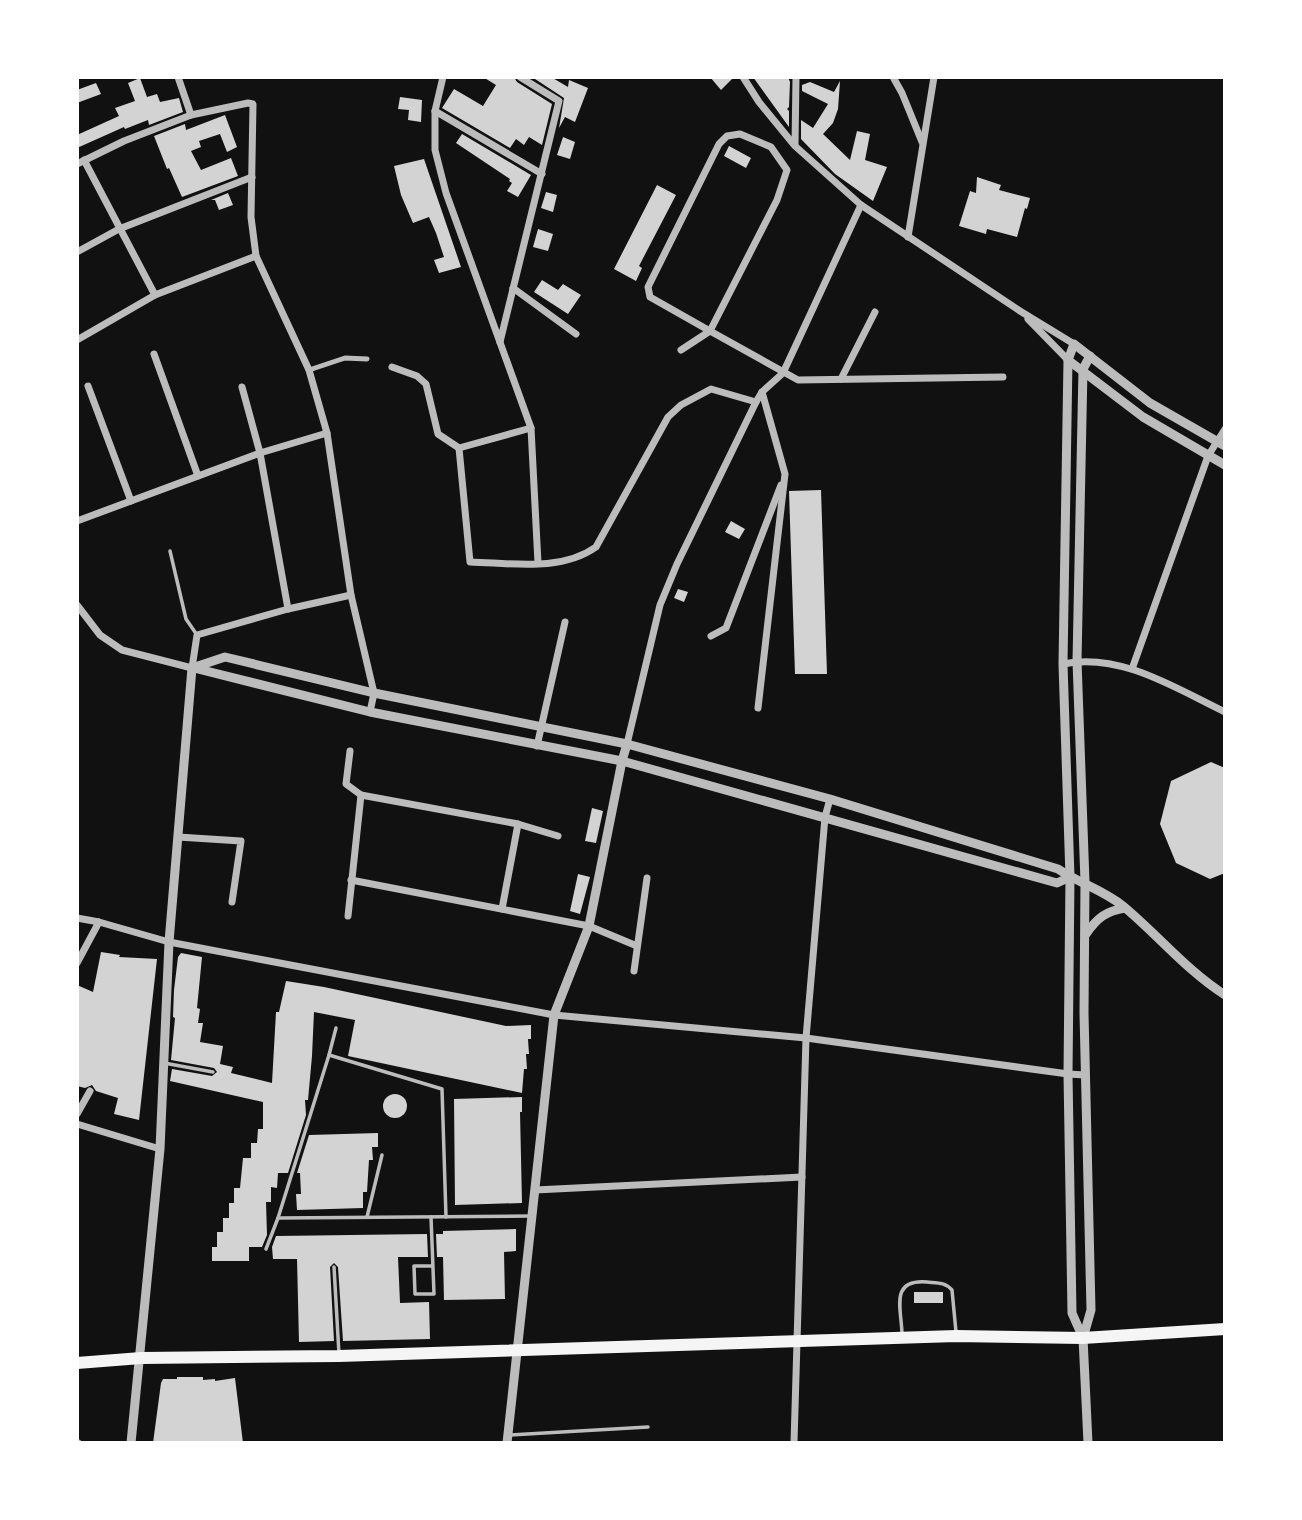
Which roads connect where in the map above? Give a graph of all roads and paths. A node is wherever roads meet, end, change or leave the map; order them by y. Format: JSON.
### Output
{"nodes":[{"id":1,"x":178,"y":77,"type":"edge"},
{"id":2,"x":443,"y":77,"type":"edge"},
{"id":3,"x":520,"y":77,"type":"edge"},
{"id":4,"x":743,"y":77,"type":"edge"},
{"id":5,"x":796,"y":77,"type":"edge"},
{"id":6,"x":893,"y":77,"type":"edge"},
{"id":7,"x":934,"y":77,"type":"edge"},
{"id":8,"x":435,"y":111,"type":"junction"},
{"id":9,"x":191,"y":115,"type":"junction"},
{"id":10,"x":922,"y":143,"type":"junction"},
{"id":11,"x":796,"y":146,"type":"junction"},
{"id":12,"x":81,"y":162,"type":"edge"},
{"id":13,"x":542,"y":174,"type":"junction"},
{"id":14,"x":252,"y":177,"type":"junction"},
{"id":15,"x":861,"y":205,"type":"junction"},
{"id":16,"x":119,"y":229,"type":"junction"},
{"id":17,"x":908,"y":237,"type":"junction"},
{"id":18,"x":77,"y":252,"type":"edge"},
{"id":19,"x":256,"y":256,"type":"junction"},
{"id":20,"x":513,"y":288,"type":"junction"},
{"id":21,"x":155,"y":295,"type":"junction"},
{"id":22,"x":1020,"y":311,"type":"junction"},
{"id":23,"x":875,"y":312,"type":"dead end"},
{"id":24,"x":710,"y":331,"type":"junction"},
{"id":25,"x":576,"y":334,"type":"dead end"},
{"id":26,"x":77,"y":340,"type":"edge"},
{"id":27,"x":500,"y":343,"type":"junction"},
{"id":28,"x":1074,"y":344,"type":"junction"},
{"id":29,"x":681,"y":350,"type":"dead end"},
{"id":30,"x":154,"y":354,"type":"dead end"},
{"id":31,"x":1090,"y":356,"type":"junction"},
{"id":32,"x":367,"y":359,"type":"dead end"},
{"id":33,"x":1068,"y":360,"type":"junction"},
{"id":34,"x":392,"y":367,"type":"dead end"},
{"id":35,"x":1083,"y":369,"type":"junction"},
{"id":36,"x":309,"y":370,"type":"junction"},
{"id":37,"x":783,"y":373,"type":"junction"},
{"id":38,"x":1003,"y":377,"type":"dead end"},
{"id":39,"x":841,"y":379,"type":"junction"},
{"id":40,"x":88,"y":386,"type":"dead end"},
{"id":41,"x":242,"y":387,"type":"dead end"},
{"id":42,"x":762,"y":392,"type":"junction"},
{"id":43,"x":756,"y":402,"type":"junction"},
{"id":44,"x":531,"y":428,"type":"junction"},
{"id":45,"x":1225,"y":429,"type":"edge"},
{"id":46,"x":327,"y":433,"type":"junction"},
{"id":47,"x":1221,"y":444,"type":"edge"},
{"id":48,"x":459,"y":448,"type":"junction"},
{"id":49,"x":260,"y":453,"type":"junction"},
{"id":50,"x":1208,"y":456,"type":"junction"},
{"id":51,"x":1225,"y":465,"type":"edge"},
{"id":52,"x":785,"y":474,"type":"junction"},
{"id":53,"x":198,"y":476,"type":"junction"},
{"id":54,"x":131,"y":501,"type":"junction"},
{"id":55,"x":77,"y":522,"type":"edge"},
{"id":56,"x":170,"y":551,"type":"dead end"},
{"id":57,"x":538,"y":563,"type":"junction"},
{"id":58,"x":351,"y":595,"type":"junction"},
{"id":59,"x":77,"y":605,"type":"edge"},
{"id":60,"x":288,"y":609,"type":"junction"},
{"id":61,"x":565,"y":622,"type":"dead end"},
{"id":62,"x":197,"y":635,"type":"junction"},
{"id":63,"x":711,"y":636,"type":"dead end"},
{"id":64,"x":1077,"y":661,"type":"junction"},
{"id":65,"x":1063,"y":664,"type":"junction"},
{"id":66,"x":192,"y":668,"type":"junction"},
{"id":67,"x":1132,"y":669,"type":"junction"},
{"id":68,"x":374,"y":694,"type":"junction"},
{"id":69,"x":758,"y":708,"type":"dead end"},
{"id":70,"x":1224,"y":710,"type":"edge"},
{"id":71,"x":370,"y":712,"type":"junction"},
{"id":72,"x":542,"y":727,"type":"junction"},
{"id":73,"x":627,"y":744,"type":"junction"},
{"id":74,"x":537,"y":746,"type":"junction"},
{"id":75,"x":350,"y":751,"type":"dead end"},
{"id":76,"x":622,"y":761,"type":"junction"},
{"id":77,"x":361,"y":795,"type":"junction"},
{"id":78,"x":830,"y":799,"type":"junction"},
{"id":79,"x":825,"y":817,"type":"junction"},
{"id":80,"x":518,"y":824,"type":"junction"},
{"id":81,"x":558,"y":836,"type":"dead end"},
{"id":82,"x":178,"y":837,"type":"junction"},
{"id":83,"x":1070,"y":877,"type":"junction"},
{"id":84,"x":647,"y":878,"type":"dead end"},
{"id":85,"x":351,"y":880,"type":"junction"},
{"id":86,"x":1085,"y":882,"type":"junction"},
{"id":87,"x":232,"y":902,"type":"dead end"},
{"id":88,"x":1125,"y":908,"type":"junction"},
{"id":89,"x":502,"y":909,"type":"junction"},
{"id":90,"x":348,"y":916,"type":"dead end"},
{"id":91,"x":77,"y":918,"type":"edge"},
{"id":92,"x":99,"y":922,"type":"junction"},
{"id":93,"x":589,"y":926,"type":"junction"},
{"id":94,"x":1086,"y":934,"type":"junction"},
{"id":95,"x":169,"y":942,"type":"junction"},
{"id":96,"x":637,"y":946,"type":"junction"},
{"id":97,"x":77,"y":963,"type":"edge"},
{"id":98,"x":634,"y":971,"type":"dead end"},
{"id":99,"x":1225,"y":995,"type":"edge"},
{"id":100,"x":554,"y":1015,"type":"junction"},
{"id":101,"x":336,"y":1028,"type":"dead end"},
{"id":102,"x":806,"y":1038,"type":"junction"},
{"id":103,"x":329,"y":1055,"type":"junction"},
{"id":104,"x":162,"y":1063,"type":"junction"},
{"id":105,"x":214,"y":1072,"type":"dead end"},
{"id":106,"x":1068,"y":1074,"type":"junction"},
{"id":107,"x":1085,"y":1074,"type":"junction"},
{"id":108,"x":90,"y":1091,"type":"dead end"},
{"id":109,"x":77,"y":1114,"type":"edge"},
{"id":110,"x":77,"y":1124,"type":"edge"},
{"id":111,"x":160,"y":1149,"type":"junction"},
{"id":112,"x":382,"y":1155,"type":"dead end"},
{"id":113,"x":802,"y":1177,"type":"junction"},
{"id":114,"x":535,"y":1190,"type":"junction"},
{"id":115,"x":532,"y":1216,"type":"junction"},
{"id":116,"x":431,"y":1217,"type":"junction"},
{"id":117,"x":446,"y":1217,"type":"junction"},
{"id":118,"x":278,"y":1218,"type":"junction"},
{"id":119,"x":366,"y":1218,"type":"junction"},
{"id":120,"x":266,"y":1249,"type":"dead end"},
{"id":121,"x":433,"y":1266,"type":"junction"},
{"id":122,"x":334,"y":1267,"type":"dead end"},
{"id":123,"x":1225,"y":1329,"type":"edge"},
{"id":124,"x":957,"y":1336,"type":"junction"},
{"id":125,"x":1083,"y":1338,"type":"junction"},
{"id":126,"x":902,"y":1339,"type":"junction"},
{"id":127,"x":797,"y":1341,"type":"junction"},
{"id":128,"x":518,"y":1350,"type":"junction"},
{"id":129,"x":339,"y":1356,"type":"junction"},
{"id":130,"x":141,"y":1358,"type":"junction"},
{"id":131,"x":77,"y":1363,"type":"edge"},
{"id":132,"x":648,"y":1427,"type":"dead end"},
{"id":133,"x":508,"y":1439,"type":"edge"},
{"id":134,"x":131,"y":1443,"type":"edge"},
{"id":135,"x":794,"y":1443,"type":"edge"},
{"id":136,"x":1087,"y":1443,"type":"edge"}],
"edges":[{"from":1,"to":9,"type":"street"},
{"from":2,"to":8,"type":"street"},
{"from":3,"to":13,"type":"street"},
{"from":4,"to":11,"type":"street"},
{"from":5,"to":11,"type":"street"},
{"from":6,"to":10,"type":"street"},
{"from":7,"to":10,"type":"street"},
{"from":8,"to":13,"type":"street"},
{"from":8,"to":27,"type":"street"},
{"from":9,"to":12,"type":"street"},
{"from":9,"to":14,"type":"street"},
{"from":10,"to":17,"type":"street"},
{"from":11,"to":15,"type":"street"},
{"from":12,"to":16,"type":"street"},
{"from":13,"to":20,"type":"street"},
{"from":14,"to":16,"type":"street"},
{"from":14,"to":19,"type":"street"},
{"from":15,"to":17,"type":"street"},
{"from":15,"to":37,"type":"street"},
{"from":16,"to":18,"type":"street"},
{"from":16,"to":21,"type":"street"},
{"from":17,"to":22,"type":"street"},
{"from":19,"to":21,"type":"street"},
{"from":19,"to":36,"type":"street"},
{"from":20,"to":25,"type":"street"},
{"from":20,"to":27,"type":"street"},
{"from":21,"to":26,"type":"street"},
{"from":22,"to":28,"type":"street"},
{"from":22,"to":33,"type":"street"},
{"from":23,"to":39,"type":"street"},
{"from":24,"to":24,"type":"street"},
{"from":24,"to":29,"type":"street"},
{"from":24,"to":37,"type":"street"},
{"from":27,"to":44,"type":"street"},
{"from":28,"to":31,"type":"street"},
{"from":28,"to":33,"type":"street"},
{"from":30,"to":53,"type":"street"},
{"from":31,"to":35,"type":"street"},
{"from":31,"to":47,"type":"street"},
{"from":32,"to":36,"type":"street"},
{"from":33,"to":35,"type":"street"},
{"from":33,"to":65,"type":"street"},
{"from":34,"to":48,"type":"street"},
{"from":35,"to":50,"type":"street"},
{"from":35,"to":64,"type":"street"},
{"from":36,"to":46,"type":"street"},
{"from":37,"to":39,"type":"street"},
{"from":37,"to":42,"type":"street"},
{"from":38,"to":39,"type":"street"},
{"from":40,"to":54,"type":"street"},
{"from":41,"to":49,"type":"street"},
{"from":42,"to":43,"type":"street"},
{"from":42,"to":52,"type":"street"},
{"from":43,"to":57,"type":"street"},
{"from":43,"to":73,"type":"street"},
{"from":44,"to":48,"type":"street"},
{"from":44,"to":57,"type":"street"},
{"from":45,"to":47,"type":"street"},
{"from":46,"to":49,"type":"street"},
{"from":46,"to":58,"type":"street"},
{"from":47,"to":50,"type":"street"},
{"from":48,"to":57,"type":"street"},
{"from":49,"to":53,"type":"street"},
{"from":49,"to":60,"type":"street"},
{"from":50,"to":51,"type":"street"},
{"from":50,"to":67,"type":"street"},
{"from":52,"to":63,"type":"street"},
{"from":52,"to":69,"type":"street"},
{"from":53,"to":54,"type":"street"},
{"from":54,"to":55,"type":"street"},
{"from":56,"to":62,"type":"lane"},
{"from":58,"to":60,"type":"street"},
{"from":58,"to":68,"type":"street"},
{"from":59,"to":66,"type":"street"},
{"from":60,"to":62,"type":"street"},
{"from":61,"to":72,"type":"street"},
{"from":62,"to":66,"type":"street"},
{"from":64,"to":65,"type":"street"},
{"from":64,"to":67,"type":"street"},
{"from":64,"to":86,"type":"street"},
{"from":65,"to":83,"type":"street"},
{"from":66,"to":68,"type":"street"},
{"from":66,"to":71,"type":"street"},
{"from":66,"to":82,"type":"street"},
{"from":67,"to":70,"type":"street"},
{"from":68,"to":71,"type":"street"},
{"from":68,"to":72,"type":"street"},
{"from":71,"to":74,"type":"street"},
{"from":72,"to":73,"type":"street"},
{"from":72,"to":74,"type":"street"},
{"from":73,"to":76,"type":"street"},
{"from":73,"to":78,"type":"street"},
{"from":74,"to":76,"type":"street"},
{"from":75,"to":77,"type":"street"},
{"from":76,"to":79,"type":"street"},
{"from":76,"to":93,"type":"street"},
{"from":77,"to":80,"type":"street"},
{"from":77,"to":85,"type":"street"},
{"from":78,"to":79,"type":"street"},
{"from":78,"to":83,"type":"street"},
{"from":79,"to":83,"type":"street"},
{"from":79,"to":102,"type":"street"},
{"from":80,"to":81,"type":"street"},
{"from":80,"to":89,"type":"street"},
{"from":82,"to":87,"type":"street"},
{"from":82,"to":95,"type":"street"},
{"from":83,"to":86,"type":"street"},
{"from":83,"to":106,"type":"street"},
{"from":84,"to":96,"type":"street"},
{"from":85,"to":89,"type":"street"},
{"from":85,"to":90,"type":"street"},
{"from":86,"to":88,"type":"street"},
{"from":86,"to":94,"type":"street"},
{"from":88,"to":94,"type":"street"},
{"from":88,"to":99,"type":"street"},
{"from":89,"to":93,"type":"street"},
{"from":91,"to":92,"type":"street"},
{"from":92,"to":95,"type":"street"},
{"from":92,"to":97,"type":"street"},
{"from":93,"to":96,"type":"street"},
{"from":93,"to":100,"type":"street"},
{"from":94,"to":107,"type":"street"},
{"from":95,"to":100,"type":"street"},
{"from":95,"to":104,"type":"street"},
{"from":96,"to":98,"type":"street"},
{"from":100,"to":102,"type":"street"},
{"from":100,"to":114,"type":"street"},
{"from":101,"to":103,"type":"lane"},
{"from":102,"to":106,"type":"street"},
{"from":102,"to":113,"type":"street"},
{"from":103,"to":117,"type":"lane"},
{"from":103,"to":118,"type":"lane"},
{"from":104,"to":105,"type":"lane"},
{"from":104,"to":111,"type":"street"},
{"from":106,"to":107,"type":"street"},
{"from":106,"to":125,"type":"street"},
{"from":107,"to":125,"type":"street"},
{"from":108,"to":109,"type":"street"},
{"from":110,"to":111,"type":"street"},
{"from":111,"to":130,"type":"street"},
{"from":112,"to":119,"type":"lane"},
{"from":113,"to":114,"type":"street"},
{"from":113,"to":127,"type":"street"},
{"from":114,"to":115,"type":"street"},
{"from":115,"to":117,"type":"lane"},
{"from":115,"to":128,"type":"street"},
{"from":116,"to":117,"type":"lane"},
{"from":116,"to":119,"type":"lane"},
{"from":116,"to":121,"type":"lane"},
{"from":118,"to":119,"type":"lane"},
{"from":118,"to":120,"type":"lane"},
{"from":121,"to":121,"type":"lane"},
{"from":122,"to":129,"type":"lane"},
{"from":123,"to":125,"type":"main road"},
{"from":124,"to":125,"type":"main road"},
{"from":124,"to":126,"type":"main road"},
{"from":124,"to":126,"type":"lane"},
{"from":125,"to":136,"type":"street"},
{"from":126,"to":127,"type":"main road"},
{"from":127,"to":128,"type":"main road"},
{"from":127,"to":135,"type":"street"},
{"from":128,"to":129,"type":"main road"},
{"from":128,"to":133,"type":"street"},
{"from":129,"to":130,"type":"main road"},
{"from":130,"to":131,"type":"main road"},
{"from":130,"to":134,"type":"street"},
{"from":132,"to":133,"type":"lane"}]}
